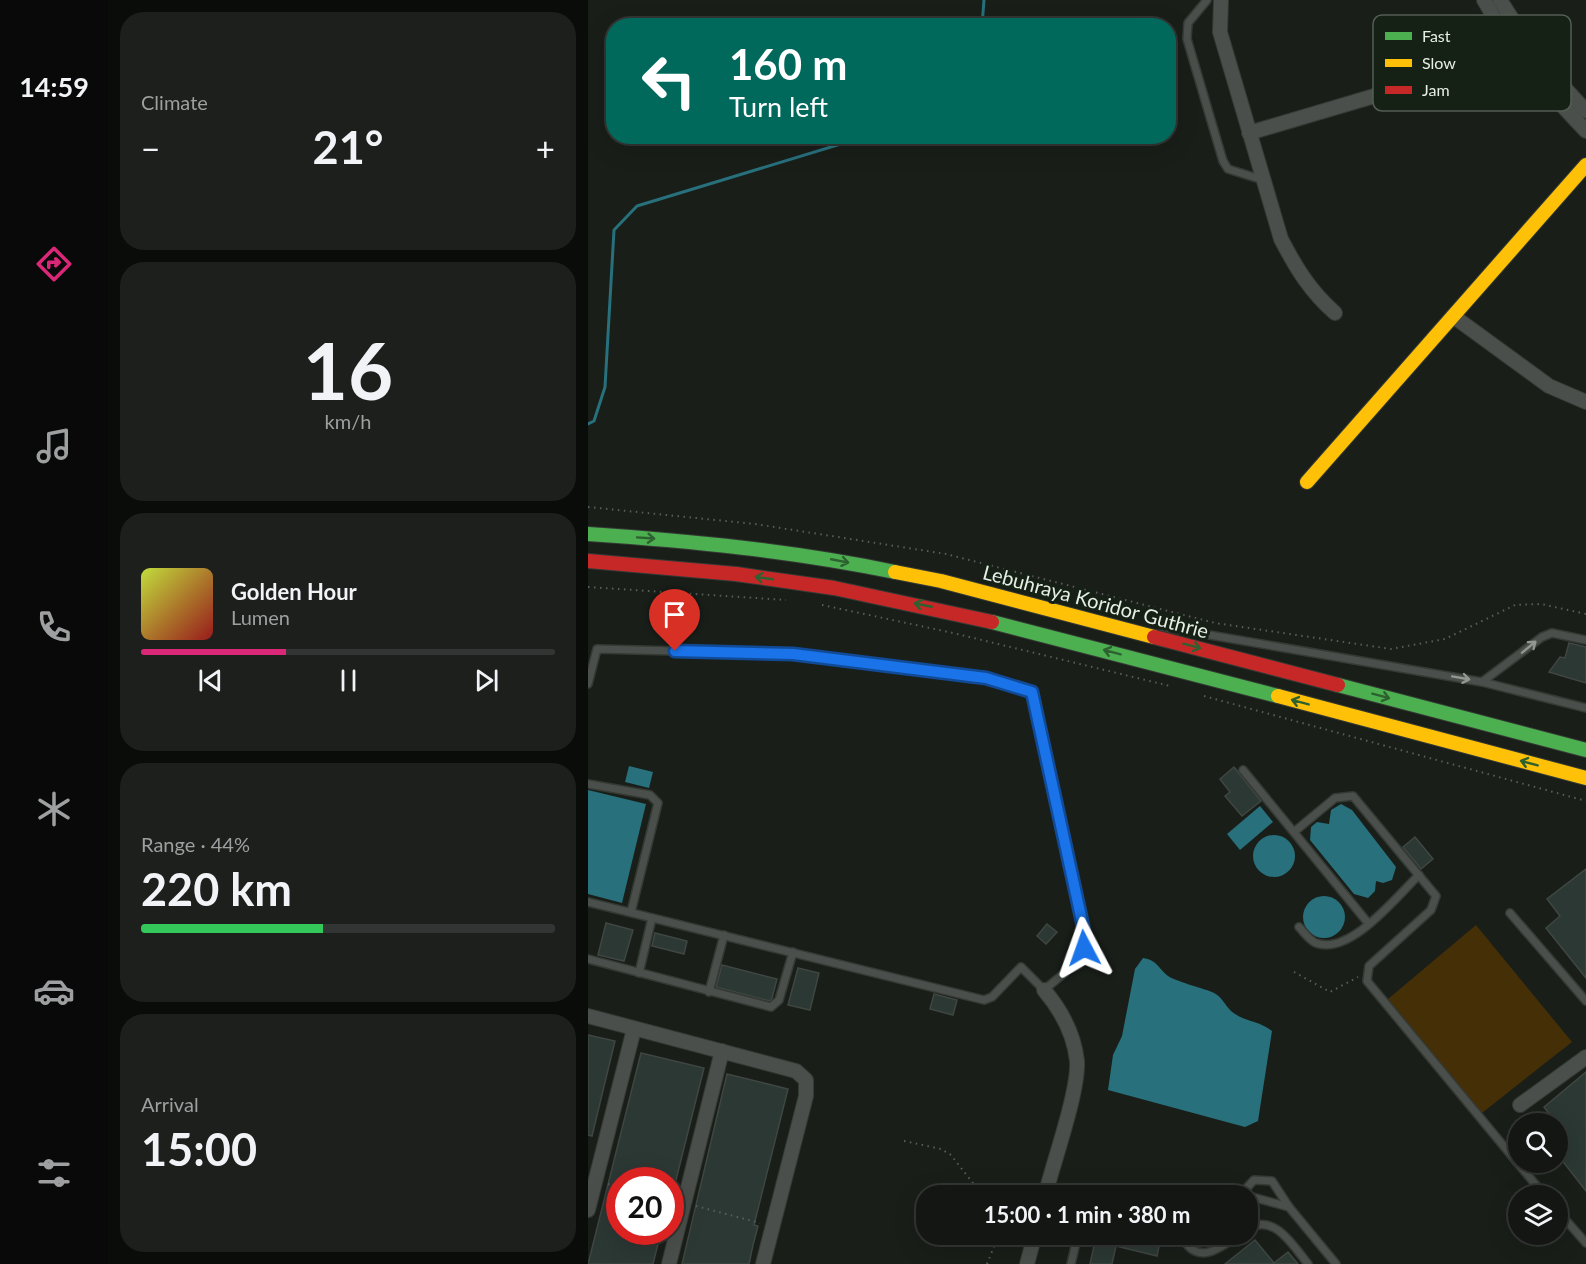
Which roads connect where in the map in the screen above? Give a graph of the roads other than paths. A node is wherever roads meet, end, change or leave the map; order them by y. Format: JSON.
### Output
{"nodes":[{"id":1,"x":1208,"y":0,"type":"edge"},
{"id":2,"x":1221,"y":0,"type":"edge"},
{"id":3,"x":1484,"y":0,"type":"edge"},
{"id":4,"x":1500,"y":0,"type":"edge"},
{"id":5,"x":1493,"y":15,"type":"edge"},
{"id":6,"x":1510,"y":15,"type":"edge"},
{"id":7,"x":1571,"y":95,"type":"edge"},
{"id":8,"x":1373,"y":96,"type":"edge"},
{"id":9,"x":1567,"y":111,"type":"edge"},
{"id":10,"x":1586,"y":111,"type":"edge"},
{"id":11,"x":1586,"y":131,"type":"edge"},
{"id":12,"x":1249,"y":133,"type":"junction"},
{"id":13,"x":1586,"y":165,"type":"edge"},
{"id":14,"x":1263,"y":180,"type":"junction"},
{"id":15,"x":1335,"y":313,"type":"dead end"},
{"id":16,"x":1453,"y":316,"type":"junction"},
{"id":17,"x":1586,"y":402,"type":"edge"},
{"id":18,"x":1307,"y":482,"type":"dead end"},
{"id":19,"x":588,"y":534,"type":"edge"},
{"id":20,"x":588,"y":561,"type":"edge"},
{"id":21,"x":1031,"y":602,"type":"junction"},
{"id":22,"x":1123,"y":620,"type":"dead end"},
{"id":23,"x":1158,"y":626,"type":"dead end"},
{"id":24,"x":1586,"y":640,"type":"edge"},
{"id":25,"x":588,"y":649,"type":"edge"},
{"id":26,"x":597,"y":649,"type":"junction"},
{"id":27,"x":1482,"y":682,"type":"junction"},
{"id":28,"x":588,"y":684,"type":"edge"},
{"id":29,"x":1586,"y":708,"type":"edge"},
{"id":30,"x":1586,"y":750,"type":"edge"},
{"id":31,"x":1243,"y":770,"type":"dead end"},
{"id":32,"x":1586,"y":778,"type":"edge"},
{"id":33,"x":588,"y":784,"type":"edge"},
{"id":34,"x":1294,"y":832,"type":"junction"},
{"id":35,"x":1419,"y":875,"type":"junction"},
{"id":36,"x":588,"y":902,"type":"edge"},
{"id":37,"x":631,"y":912,"type":"junction"},
{"id":38,"x":1510,"y":913,"type":"dead end"},
{"id":39,"x":652,"y":918,"type":"junction"},
{"id":40,"x":1368,"y":924,"type":"junction"},
{"id":41,"x":1299,"y":927,"type":"dead end"},
{"id":42,"x":724,"y":935,"type":"junction"},
{"id":43,"x":793,"y":952,"type":"junction"},
{"id":44,"x":588,"y":959,"type":"edge"},
{"id":45,"x":639,"y":973,"type":"junction"},
{"id":46,"x":1044,"y":990,"type":"junction"},
{"id":47,"x":709,"y":992,"type":"junction"},
{"id":48,"x":1586,"y":1001,"type":"edge"},
{"id":49,"x":588,"y":1016,"type":"edge"},
{"id":50,"x":634,"y":1029,"type":"junction"},
{"id":51,"x":722,"y":1051,"type":"junction"},
{"id":52,"x":1586,"y":1057,"type":"edge"},
{"id":53,"x":1520,"y":1105,"type":"dead end"},
{"id":54,"x":1048,"y":1185,"type":"edge"},
{"id":55,"x":1249,"y":1185,"type":"edge"},
{"id":56,"x":1536,"y":1185,"type":"edge"},
{"id":57,"x":1258,"y":1199,"type":"edge"},
{"id":58,"x":1289,"y":1207,"type":"junction"},
{"id":59,"x":588,"y":1210,"type":"edge"},
{"id":60,"x":1568,"y":1223,"type":"edge"},
{"id":61,"x":1258,"y":1226,"type":"edge"},
{"id":62,"x":1586,"y":1243,"type":"edge"},
{"id":63,"x":1032,"y":1245,"type":"edge"},
{"id":64,"x":1075,"y":1245,"type":"edge"},
{"id":65,"x":1186,"y":1245,"type":"edge"},
{"id":66,"x":1225,"y":1245,"type":"edge"},
{"id":67,"x":669,"y":1264,"type":"edge"},
{"id":68,"x":763,"y":1264,"type":"edge"},
{"id":69,"x":1027,"y":1264,"type":"edge"},
{"id":70,"x":1071,"y":1264,"type":"edge"},
{"id":71,"x":1308,"y":1264,"type":"edge"},
{"id":72,"x":1336,"y":1264,"type":"edge"}],
"edges":[{"from":1,"to":14,"type":"lane"},
{"from":2,"to":12,"type":"street"},
{"from":3,"to":5,"type":"street"},
{"from":4,"to":6,"type":"street"},
{"from":7,"to":10,"type":"street"},
{"from":8,"to":12,"type":"street"},
{"from":9,"to":11,"type":"street"},
{"from":12,"to":14,"type":"street"},
{"from":13,"to":16,"type":"main road"},
{"from":14,"to":15,"type":"street"},
{"from":16,"to":17,"type":"street"},
{"from":16,"to":18,"type":"main road"},
{"from":19,"to":21,"type":"main road","name":"Lebuhraya Koridor Guthrie","one_way":true},
{"from":32,"to":20,"type":"main road","one_way":true},
{"from":21,"to":22,"type":"lane"},
{"from":21,"to":30,"type":"main road","name":"Lebuhraya Koridor Guthrie","one_way":true},
{"from":23,"to":27,"type":"lane","one_way":true},
{"from":27,"to":24,"type":"lane","one_way":true},
{"from":25,"to":26,"type":"lane"},
{"from":26,"to":28,"type":"lane"},
{"from":26,"to":46,"type":"lane"},
{"from":27,"to":29,"type":"lane"},
{"from":31,"to":34,"type":"lane"},
{"from":33,"to":37,"type":"lane"},
{"from":34,"to":35,"type":"lane"},
{"from":34,"to":40,"type":"lane"},
{"from":35,"to":40,"type":"lane"},
{"from":35,"to":56,"type":"lane"},
{"from":36,"to":37,"type":"lane"},
{"from":37,"to":39,"type":"lane"},
{"from":38,"to":48,"type":"lane"},
{"from":39,"to":42,"type":"lane"},
{"from":39,"to":45,"type":"lane"},
{"from":40,"to":41,"type":"lane"},
{"from":42,"to":43,"type":"lane"},
{"from":42,"to":47,"type":"lane"},
{"from":43,"to":46,"type":"lane"},
{"from":43,"to":47,"type":"lane"},
{"from":44,"to":45,"type":"lane"},
{"from":45,"to":47,"type":"lane"},
{"from":46,"to":54,"type":"street"},
{"from":49,"to":50,"type":"street"},
{"from":50,"to":51,"type":"street"},
{"from":50,"to":59,"type":"street"},
{"from":51,"to":67,"type":"street"},
{"from":51,"to":68,"type":"street"},
{"from":52,"to":53,"type":"street"},
{"from":55,"to":58,"type":"lane"},
{"from":57,"to":58,"type":"lane"},
{"from":58,"to":72,"type":"lane"},
{"from":60,"to":62,"type":"lane"},
{"from":61,"to":71,"type":"lane"},
{"from":63,"to":69,"type":"street"},
{"from":64,"to":70,"type":"lane"},
{"from":65,"to":66,"type":"lane"}]}
